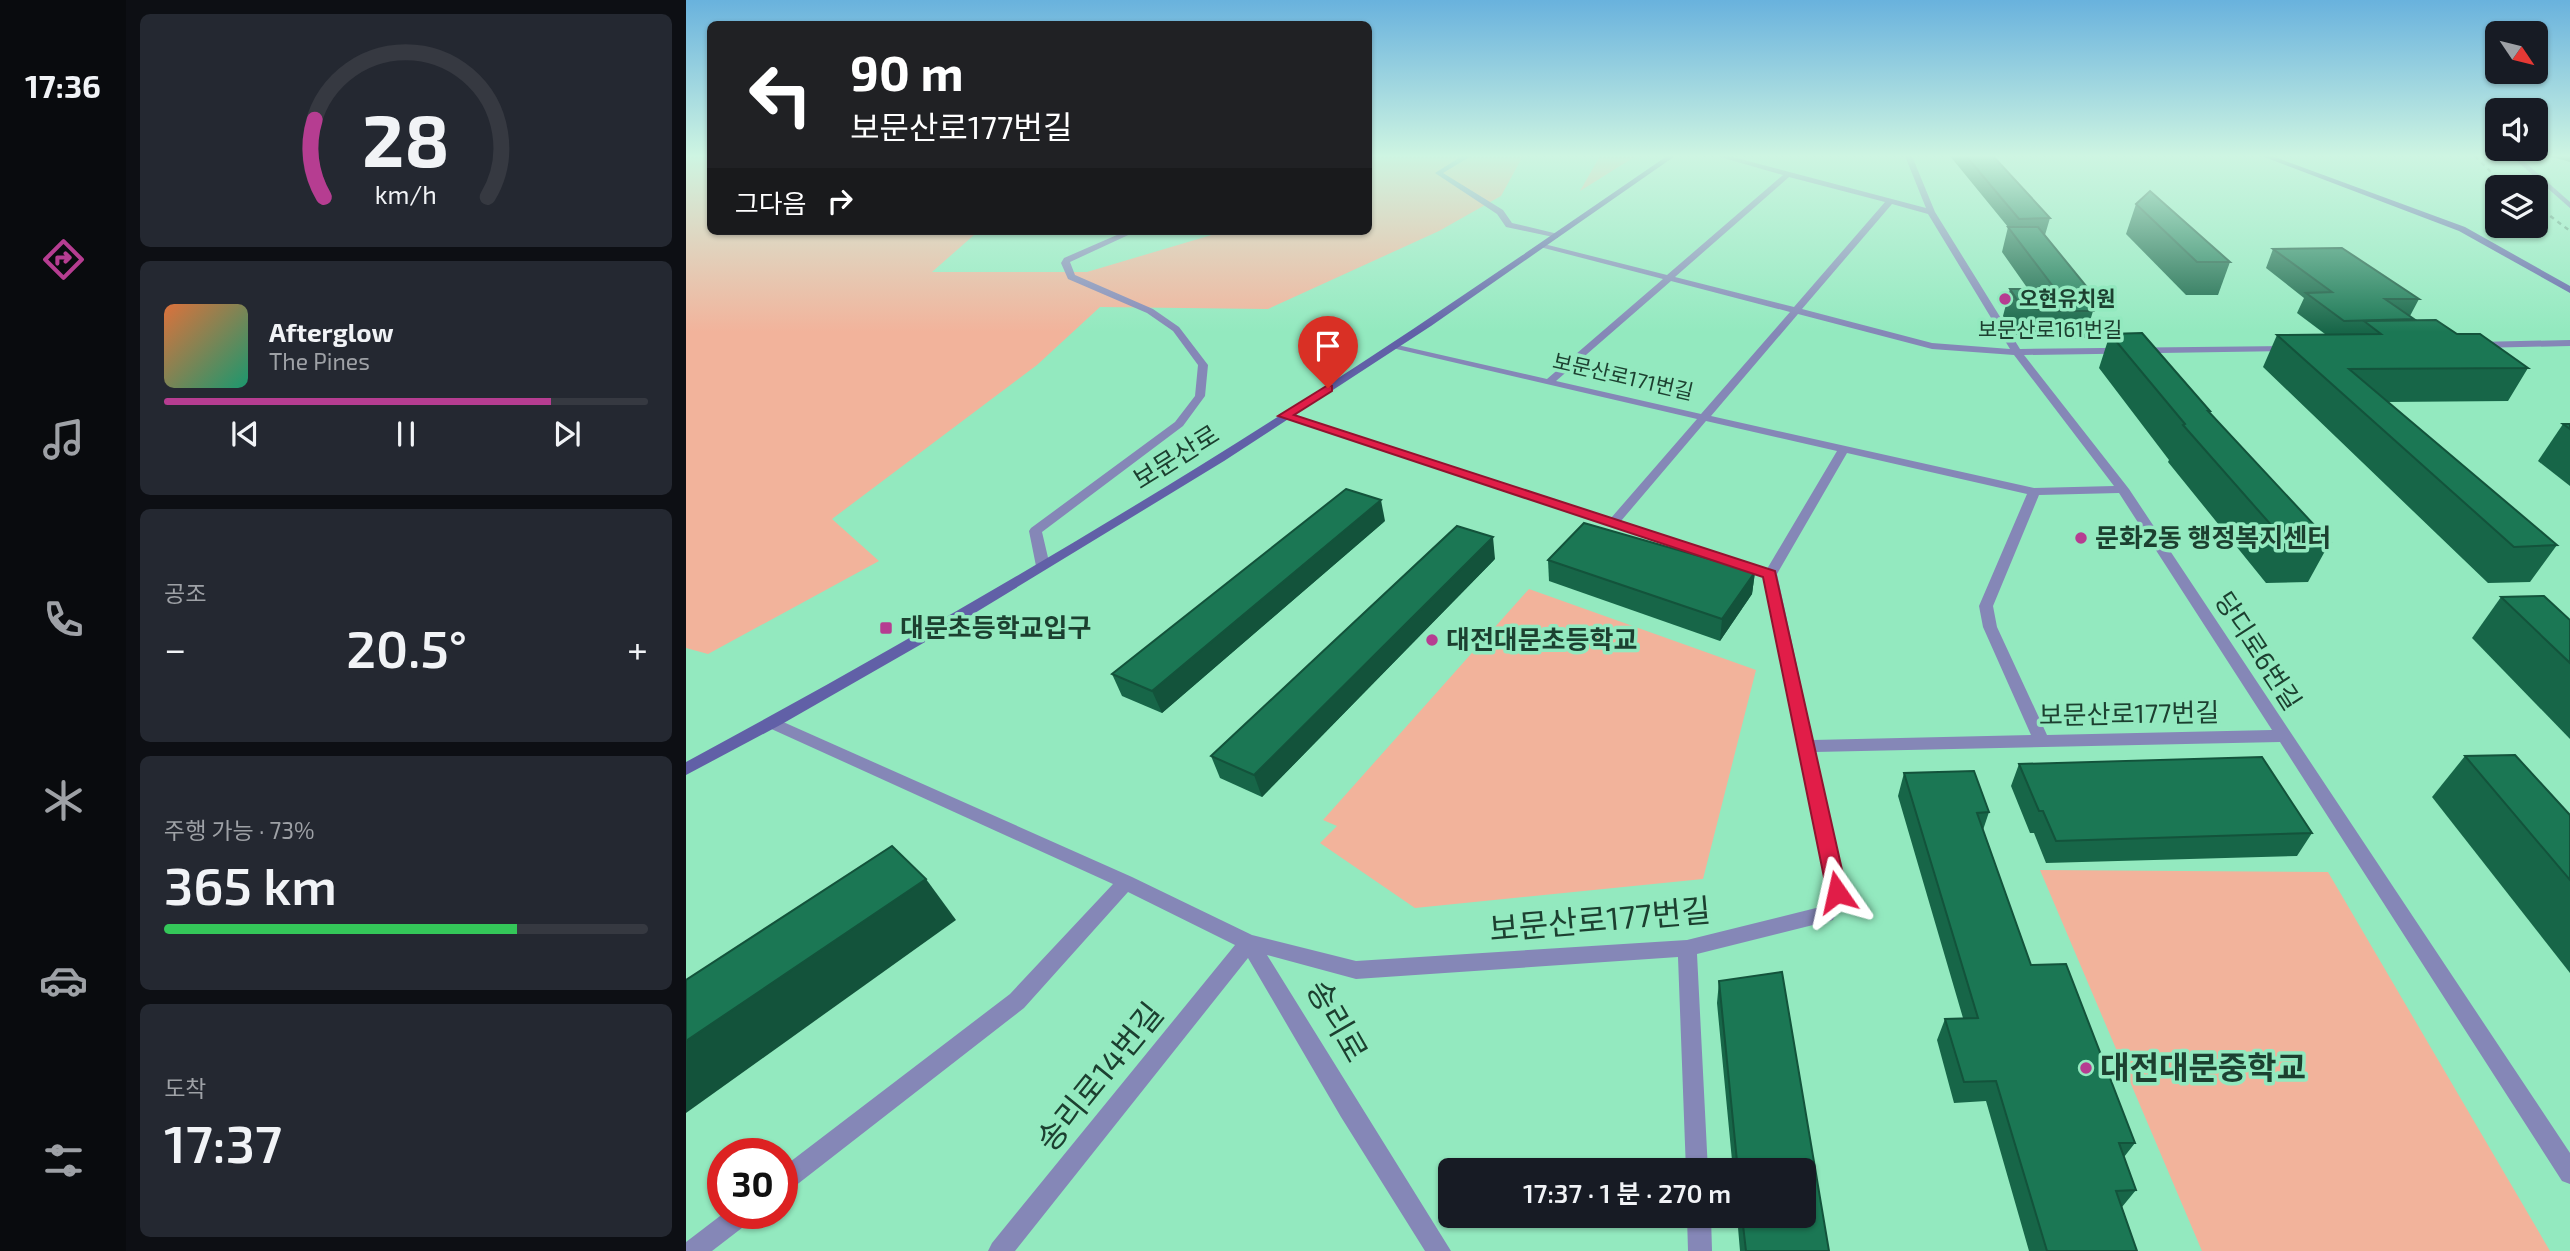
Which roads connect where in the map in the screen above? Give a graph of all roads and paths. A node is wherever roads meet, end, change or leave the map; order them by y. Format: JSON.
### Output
{"nodes":[{"id":1,"x":1502,"y":214,"type":"edge"},
{"id":2,"x":1587,"y":214,"type":"edge"},
{"id":3,"x":1742,"y":214,"type":"edge"},
{"id":4,"x":1878,"y":214,"type":"edge"},
{"id":5,"x":1932,"y":214,"type":"edge"},
{"id":6,"x":2423,"y":214,"type":"edge"},
{"id":7,"x":1124,"y":235,"type":"edge"},
{"id":8,"x":1555,"y":236,"type":"junction"},
{"id":9,"x":1543,"y":244,"type":"junction"},
{"id":10,"x":1669,"y":278,"type":"junction"},
{"id":11,"x":2570,"y":290,"type":"edge"},
{"id":12,"x":1795,"y":311,"type":"junction"},
{"id":13,"x":2570,"y":343,"type":"edge"},
{"id":14,"x":2459,"y":345,"type":"edge"},
{"id":15,"x":1393,"y":347,"type":"junction"},
{"id":16,"x":2307,"y":347,"type":"edge"},
{"id":17,"x":2017,"y":352,"type":"junction"},
{"id":18,"x":1549,"y":382,"type":"junction"},
{"id":19,"x":1284,"y":416,"type":"junction"},
{"id":20,"x":1704,"y":417,"type":"junction"},
{"id":21,"x":1844,"y":449,"type":"junction"},
{"id":22,"x":2123,"y":489,"type":"junction"},
{"id":23,"x":2034,"y":492,"type":"junction"},
{"id":24,"x":1613,"y":523,"type":"junction"},
{"id":25,"x":1043,"y":566,"type":"junction"},
{"id":26,"x":1770,"y":574,"type":"junction"},
{"id":27,"x":772,"y":723,"type":"junction"},
{"id":28,"x":2284,"y":736,"type":"junction"},
{"id":29,"x":2042,"y":742,"type":"junction"},
{"id":30,"x":1807,"y":746,"type":"junction"},
{"id":31,"x":686,"y":769,"type":"edge"},
{"id":32,"x":1126,"y":882,"type":"junction"},
{"id":33,"x":1249,"y":942,"type":"junction"},
{"id":34,"x":1687,"y":948,"type":"junction"},
{"id":35,"x":1696,"y":1158,"type":"edge"},
{"id":36,"x":798,"y":1170,"type":"edge"},
{"id":37,"x":2570,"y":1173,"type":"edge"},
{"id":38,"x":1699,"y":1228,"type":"edge"},
{"id":39,"x":722,"y":1229,"type":"edge"},
{"id":40,"x":1436,"y":1250,"type":"edge"},
{"id":41,"x":693,"y":1251,"type":"edge"},
{"id":42,"x":1000,"y":1251,"type":"edge"},
{"id":43,"x":1700,"y":1251,"type":"edge"}],
"edges":[{"from":1,"to":8,"type":"street"},
{"from":2,"to":8,"type":"main road","name":"보문산로"},
{"from":3,"to":10,"type":"street"},
{"from":4,"to":12,"type":"street"},
{"from":5,"to":17,"type":"street","name":"당디로6번길"},
{"from":6,"to":11,"type":"main road"},
{"from":7,"to":25,"type":"street"},
{"from":8,"to":9,"type":"main road","name":"보문산로"},
{"from":9,"to":10,"type":"street","name":"보문산로161번길"},
{"from":9,"to":15,"type":"main road","name":"보문산로"},
{"from":10,"to":12,"type":"street","name":"보문산로161번길"},
{"from":10,"to":18,"type":"street"},
{"from":12,"to":17,"type":"street","name":"보문산로161번길"},
{"from":12,"to":20,"type":"street"},
{"from":13,"to":14,"type":"street"},
{"from":15,"to":18,"type":"street","name":"보문산로171번길"},
{"from":15,"to":19,"type":"main road","name":"보문산로"},
{"from":16,"to":17,"type":"street","name":"보문산로161번길"},
{"from":17,"to":22,"type":"street","name":"당디로6번길"},
{"from":18,"to":20,"type":"street","name":"보문산로171번길"},
{"from":19,"to":24,"type":"street"},
{"from":19,"to":25,"type":"main road","name":"보문산로"},
{"from":20,"to":21,"type":"street","name":"보문산로171번길"},
{"from":20,"to":24,"type":"street"},
{"from":21,"to":23,"type":"street","name":"보문산로171번길"},
{"from":21,"to":26,"type":"street"},
{"from":22,"to":23,"type":"street","name":"보문산로171번길"},
{"from":22,"to":28,"type":"street","name":"당디로6번길"},
{"from":23,"to":29,"type":"street"},
{"from":24,"to":26,"type":"street"},
{"from":25,"to":27,"type":"main road","name":"보문산로"},
{"from":26,"to":30,"type":"street","name":"보문산로177번길"},
{"from":27,"to":31,"type":"main road","name":"보문산로"},
{"from":27,"to":32,"type":"street"},
{"from":28,"to":29,"type":"street","name":"보문산로177번길"},
{"from":28,"to":37,"type":"street","name":"당디로6번길"},
{"from":29,"to":30,"type":"street","name":"보문산로177번길"},
{"from":30,"to":34,"type":"street","name":"보문산로177번길"},
{"from":32,"to":33,"type":"street"},
{"from":32,"to":36,"type":"street"},
{"from":33,"to":34,"type":"street","name":"보문산로177번길"},
{"from":33,"to":40,"type":"street","name":"송리로"},
{"from":33,"to":42,"type":"street","name":"송리로14번길"},
{"from":34,"to":35,"type":"street"},
{"from":38,"to":43,"type":"street"},
{"from":39,"to":41,"type":"street"}]}
